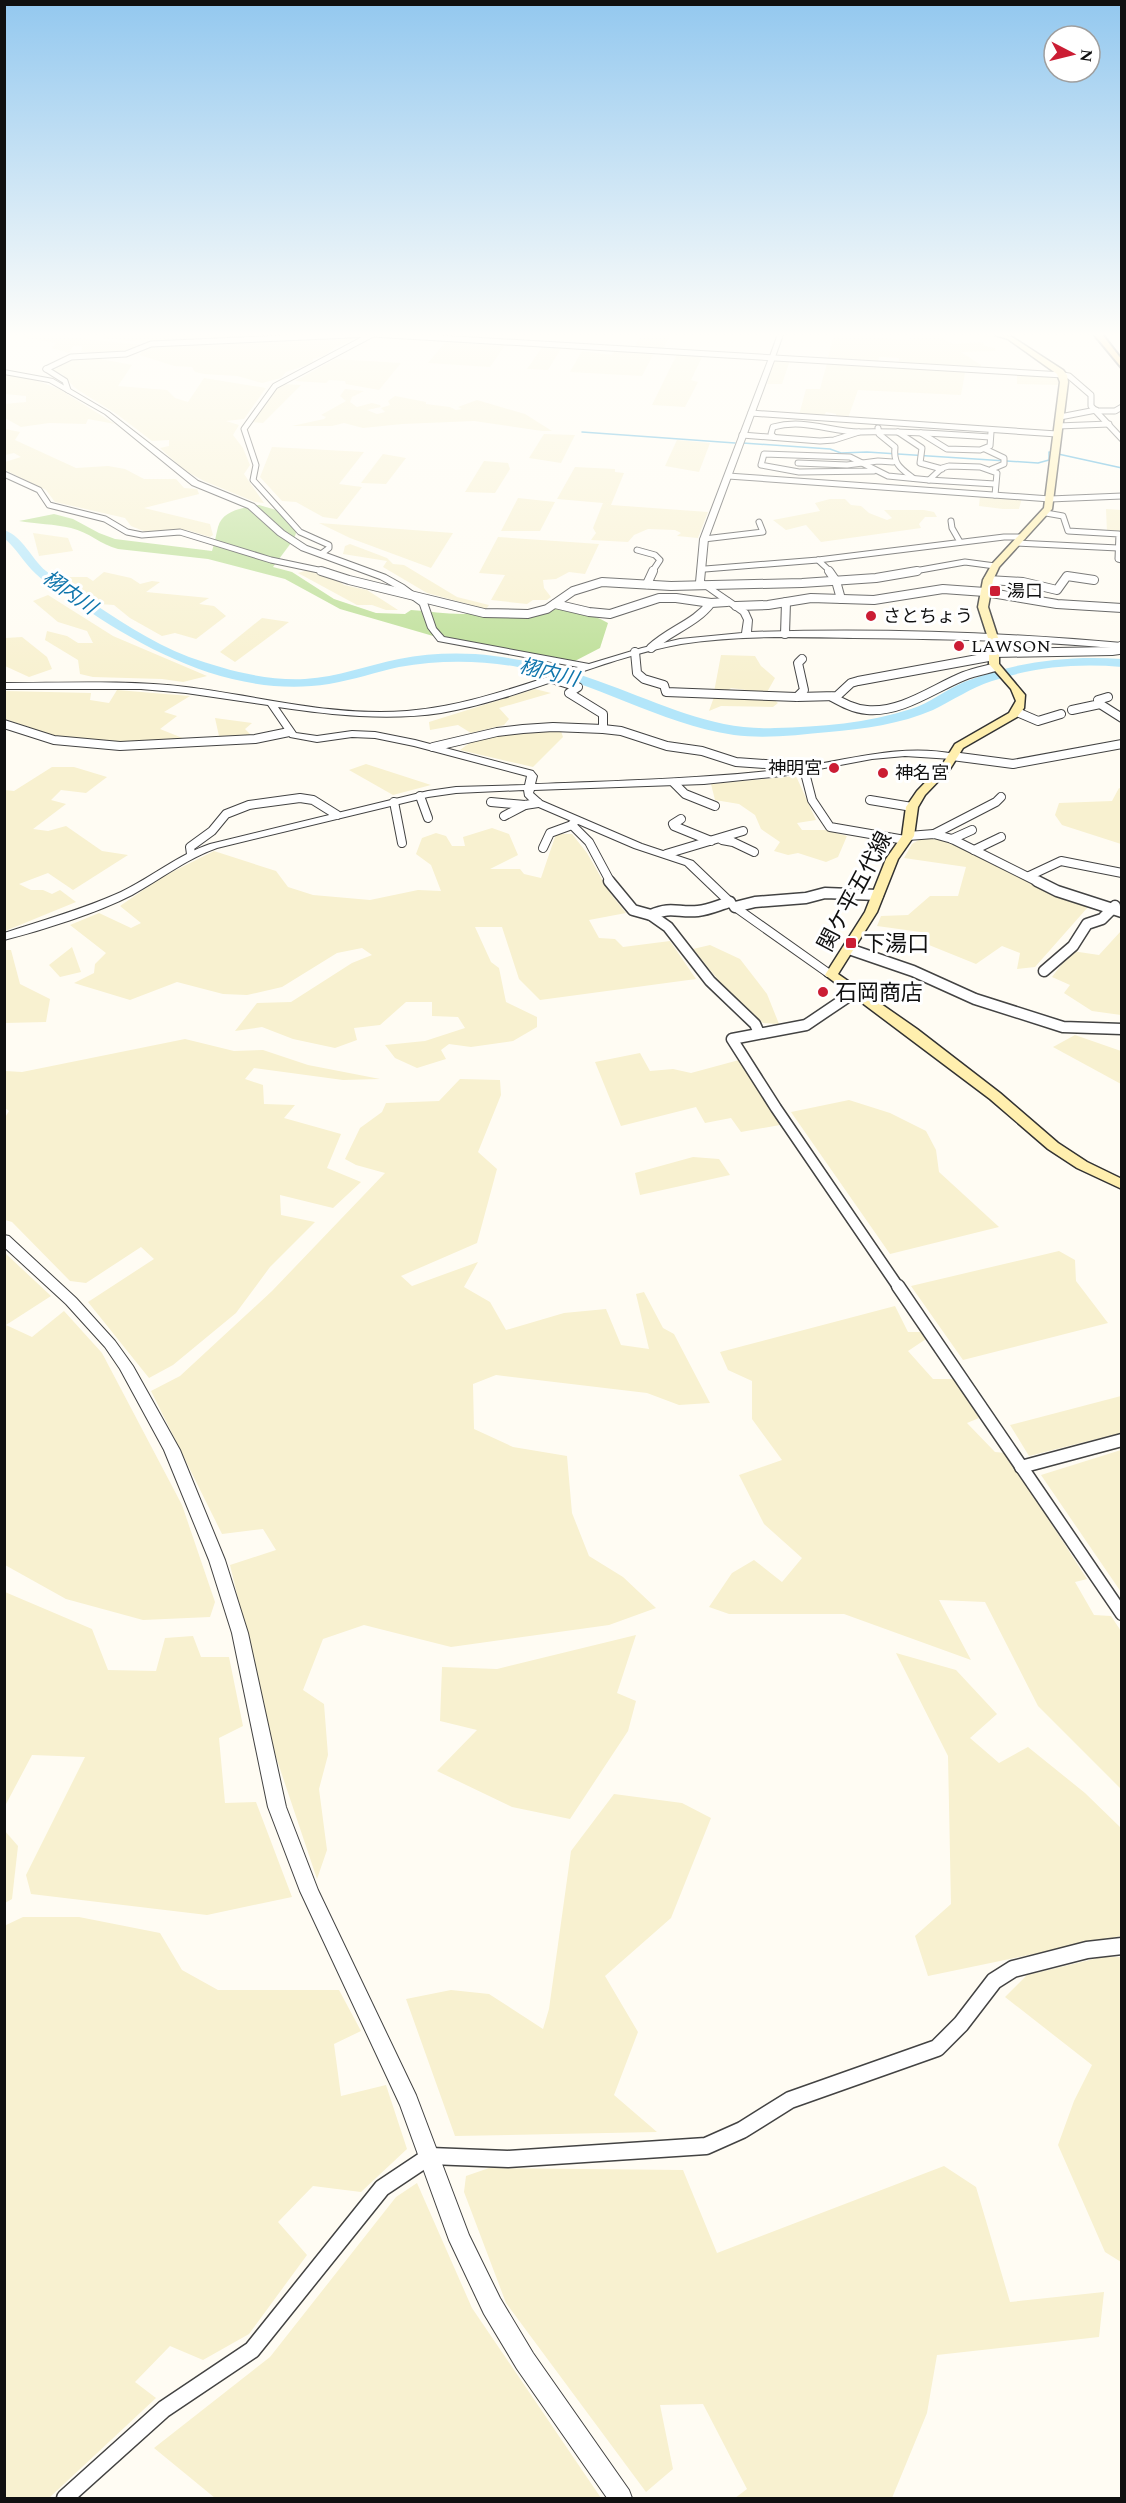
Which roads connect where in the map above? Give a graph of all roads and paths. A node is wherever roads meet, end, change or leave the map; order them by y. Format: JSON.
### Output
{"nodes":[{"id":1,"x":153,"y":450,"type":"edge"},
{"id":2,"x":251,"y":450,"type":"edge"},
{"id":3,"x":737,"y":450,"type":"edge"},
{"id":4,"x":894,"y":450,"type":"edge"},
{"id":5,"x":918,"y":450,"type":"edge"},
{"id":6,"x":926,"y":450,"type":"edge"},
{"id":7,"x":986,"y":450,"type":"edge"},
{"id":8,"x":1055,"y":450,"type":"edge"},
{"id":9,"x":921,"y":453,"type":"junction"},
{"id":10,"x":894,"y":456,"type":"junction"},
{"id":11,"x":863,"y":462,"type":"junction"},
{"id":12,"x":942,"y":469,"type":"junction"},
{"id":13,"x":992,"y":469,"type":"junction"},
{"id":14,"x":874,"y":471,"type":"junction"},
{"id":15,"x":4,"y":474,"type":"edge"},
{"id":16,"x":728,"y":476,"type":"junction"},
{"id":17,"x":914,"y":479,"type":"junction"},
{"id":18,"x":929,"y":480,"type":"junction"},
{"id":19,"x":995,"y":484,"type":"junction"},
{"id":20,"x":912,"y":489,"type":"junction"},
{"id":21,"x":995,"y":495,"type":"junction"},
{"id":22,"x":1122,"y":496,"type":"edge"},
{"id":23,"x":1069,"y":498,"type":"junction"},
{"id":24,"x":1050,"y":499,"type":"junction"},
{"id":25,"x":1047,"y":511,"type":"junction"},
{"id":26,"x":951,"y":521,"type":"dead end"},
{"id":27,"x":759,"y":522,"type":"dead end"},
{"id":28,"x":704,"y":538,"type":"junction"},
{"id":29,"x":1019,"y":540,"type":"junction"},
{"id":30,"x":960,"y":542,"type":"junction"},
{"id":31,"x":1118,"y":548,"type":"junction"},
{"id":32,"x":637,"y":550,"type":"dead end"},
{"id":33,"x":321,"y":554,"type":"junction"},
{"id":34,"x":818,"y":560,"type":"junction"},
{"id":35,"x":1122,"y":560,"type":"edge"},
{"id":36,"x":772,"y":564,"type":"junction"},
{"id":37,"x":995,"y":566,"type":"junction"},
{"id":38,"x":705,"y":569,"type":"junction"},
{"id":39,"x":988,"y":580,"type":"junction"},
{"id":40,"x":1094,"y":580,"type":"dead end"},
{"id":41,"x":838,"y":581,"type":"junction"},
{"id":42,"x":783,"y":582,"type":"junction"},
{"id":43,"x":647,"y":584,"type":"junction"},
{"id":44,"x":702,"y":585,"type":"junction"},
{"id":45,"x":985,"y":592,"type":"junction"},
{"id":46,"x":416,"y":597,"type":"junction"},
{"id":47,"x":842,"y":599,"type":"junction"},
{"id":48,"x":786,"y":602,"type":"junction"},
{"id":49,"x":711,"y":603,"type":"junction"},
{"id":50,"x":555,"y":604,"type":"junction"},
{"id":51,"x":731,"y":604,"type":"junction"},
{"id":52,"x":1122,"y":608,"type":"edge"},
{"id":53,"x":785,"y":634,"type":"junction"},
{"id":54,"x":746,"y":635,"type":"junction"},
{"id":55,"x":992,"y":635,"type":"junction"},
{"id":56,"x":1121,"y":646,"type":"edge"},
{"id":57,"x":651,"y":648,"type":"junction"},
{"id":58,"x":635,"y":652,"type":"junction"},
{"id":59,"x":802,"y":659,"type":"dead end"},
{"id":60,"x":995,"y":661,"type":"junction"},
{"id":61,"x":590,"y":666,"type":"junction"},
{"id":62,"x":555,"y":678,"type":"junction"},
{"id":63,"x":4,"y":686,"type":"edge"},
{"id":64,"x":797,"y":697,"type":"junction"},
{"id":65,"x":832,"y":697,"type":"junction"},
{"id":66,"x":1108,"y":697,"type":"dead end"},
{"id":67,"x":270,"y":702,"type":"junction"},
{"id":68,"x":1100,"y":704,"type":"junction"},
{"id":69,"x":1072,"y":710,"type":"dead end"},
{"id":70,"x":1017,"y":712,"type":"junction"},
{"id":71,"x":1061,"y":714,"type":"dead end"},
{"id":72,"x":1122,"y":717,"type":"edge"},
{"id":73,"x":4,"y":724,"type":"edge"},
{"id":74,"x":603,"y":729,"type":"junction"},
{"id":75,"x":289,"y":732,"type":"junction"},
{"id":76,"x":1119,"y":746,"type":"edge"},
{"id":77,"x":433,"y":747,"type":"junction"},
{"id":78,"x":952,"y":756,"type":"junction"},
{"id":79,"x":807,"y":768,"type":"junction"},
{"id":80,"x":674,"y":783,"type":"junction"},
{"id":81,"x":528,"y":787,"type":"junction"},
{"id":82,"x":420,"y":796,"type":"junction"},
{"id":83,"x":1001,"y":797,"type":"dead end"},
{"id":84,"x":870,"y":800,"type":"dead end"},
{"id":85,"x":394,"y":802,"type":"junction"},
{"id":86,"x":491,"y":802,"type":"dead end"},
{"id":87,"x":538,"y":803,"type":"junction"},
{"id":88,"x":525,"y":805,"type":"junction"},
{"id":89,"x":715,"y":806,"type":"dead end"},
{"id":90,"x":912,"y":807,"type":"junction"},
{"id":91,"x":337,"y":815,"type":"junction"},
{"id":92,"x":504,"y":816,"type":"dead end"},
{"id":93,"x":428,"y":818,"type":"dead end"},
{"id":94,"x":681,"y":819,"type":"dead end"},
{"id":95,"x":574,"y":823,"type":"junction"},
{"id":96,"x":972,"y":830,"type":"dead end"},
{"id":97,"x":743,"y":831,"type":"dead end"},
{"id":98,"x":934,"y":834,"type":"junction"},
{"id":99,"x":1001,"y":837,"type":"dead end"},
{"id":100,"x":906,"y":838,"type":"junction"},
{"id":101,"x":952,"y":839,"type":"junction"},
{"id":102,"x":713,"y":841,"type":"junction"},
{"id":103,"x":402,"y":843,"type":"dead end"},
{"id":104,"x":543,"y":848,"type":"dead end"},
{"id":105,"x":974,"y":850,"type":"junction"},
{"id":106,"x":754,"y":852,"type":"dead end"},
{"id":107,"x":191,"y":854,"type":"junction"},
{"id":108,"x":666,"y":854,"type":"junction"},
{"id":109,"x":1122,"y":873,"type":"edge"},
{"id":110,"x":1029,"y":876,"type":"junction"},
{"id":111,"x":878,"y":895,"type":"junction"},
{"id":112,"x":732,"y":904,"type":"junction"},
{"id":113,"x":1122,"y":905,"type":"edge"},
{"id":114,"x":1111,"y":908,"type":"junction"},
{"id":115,"x":1122,"y":912,"type":"edge"},
{"id":116,"x":651,"y":915,"type":"junction"},
{"id":117,"x":4,"y":937,"type":"edge"},
{"id":118,"x":849,"y":949,"type":"junction"},
{"id":119,"x":1044,"y":972,"type":"dead end"},
{"id":120,"x":831,"y":975,"type":"junction"},
{"id":121,"x":855,"y":992,"type":"junction"},
{"id":122,"x":1122,"y":1029,"type":"edge"},
{"id":123,"x":759,"y":1033,"type":"junction"},
{"id":124,"x":1122,"y":1185,"type":"edge"},
{"id":125,"x":4,"y":1239,"type":"edge"},
{"id":126,"x":1122,"y":1440,"type":"edge"},
{"id":127,"x":1021,"y":1467,"type":"junction"},
{"id":128,"x":1122,"y":1614,"type":"edge"},
{"id":129,"x":1122,"y":1946,"type":"edge"},
{"id":130,"x":430,"y":2156,"type":"junction"},
{"id":131,"x":65,"y":2499,"type":"edge"},
{"id":132,"x":621,"y":2499,"type":"edge"}],
"edges":[{"from":1,"to":33,"type":"street"},
{"from":2,"to":33,"type":"street"},
{"from":3,"to":16,"type":"street"},
{"from":4,"to":10,"type":"street"},
{"from":5,"to":9,"type":"street"},
{"from":6,"to":9,"type":"street"},
{"from":7,"to":13,"type":"street"},
{"from":8,"to":24,"type":"main road"},
{"from":9,"to":12,"type":"street"},
{"from":10,"to":11,"type":"street"},
{"from":10,"to":17,"type":"street"},
{"from":11,"to":14,"type":"street"},
{"from":11,"to":14,"type":"street"},
{"from":12,"to":13,"type":"street"},
{"from":12,"to":18,"type":"street"},
{"from":13,"to":19,"type":"street"},
{"from":14,"to":17,"type":"street"},
{"from":15,"to":46,"type":"street"},
{"from":16,"to":20,"type":"street"},
{"from":16,"to":28,"type":"street"},
{"from":17,"to":18,"type":"street"},
{"from":17,"to":20,"type":"street"},
{"from":18,"to":19,"type":"street"},
{"from":19,"to":21,"type":"street"},
{"from":20,"to":21,"type":"street"},
{"from":21,"to":24,"type":"street"},
{"from":22,"to":23,"type":"street"},
{"from":23,"to":24,"type":"street"},
{"from":23,"to":25,"type":"street"},
{"from":24,"to":25,"type":"main road"},
{"from":25,"to":29,"type":"main road"},
{"from":25,"to":31,"type":"street"},
{"from":26,"to":30,"type":"street"},
{"from":27,"to":28,"type":"street"},
{"from":28,"to":38,"type":"street"},
{"from":29,"to":30,"type":"street"},
{"from":29,"to":31,"type":"street"},
{"from":29,"to":37,"type":"main road"},
{"from":30,"to":34,"type":"street"},
{"from":31,"to":35,"type":"street"},
{"from":32,"to":43,"type":"street"},
{"from":33,"to":46,"type":"street"},
{"from":34,"to":36,"type":"street"},
{"from":34,"to":41,"type":"street"},
{"from":36,"to":38,"type":"street"},
{"from":36,"to":42,"type":"street"},
{"from":37,"to":39,"type":"main road"},
{"from":37,"to":41,"type":"street"},
{"from":38,"to":44,"type":"street"},
{"from":39,"to":40,"type":"street"},
{"from":39,"to":45,"type":"main road"},
{"from":41,"to":42,"type":"street"},
{"from":41,"to":47,"type":"street"},
{"from":42,"to":44,"type":"street"},
{"from":43,"to":44,"type":"street"},
{"from":43,"to":50,"type":"street"},
{"from":44,"to":51,"type":"street"},
{"from":45,"to":47,"type":"street"},
{"from":45,"to":52,"type":"street"},
{"from":45,"to":55,"type":"main road"},
{"from":46,"to":50,"type":"street"},
{"from":46,"to":61,"type":"street"},
{"from":47,"to":48,"type":"street"},
{"from":48,"to":51,"type":"street"},
{"from":48,"to":53,"type":"street"},
{"from":49,"to":50,"type":"street"},
{"from":49,"to":51,"type":"street"},
{"from":49,"to":57,"type":"street"},
{"from":51,"to":54,"type":"street"},
{"from":53,"to":54,"type":"street"},
{"from":53,"to":55,"type":"street"},
{"from":54,"to":57,"type":"street"},
{"from":55,"to":56,"type":"street"},
{"from":55,"to":60,"type":"main road"},
{"from":56,"to":60,"type":"street"},
{"from":57,"to":58,"type":"street"},
{"from":58,"to":61,"type":"street"},
{"from":58,"to":64,"type":"street"},
{"from":59,"to":64,"type":"street"},
{"from":60,"to":65,"type":"street"},
{"from":60,"to":65,"type":"street"},
{"from":60,"to":70,"type":"main road"},
{"from":61,"to":62,"type":"street"},
{"from":62,"to":67,"type":"street"},
{"from":62,"to":74,"type":"street"},
{"from":63,"to":67,"type":"street"},
{"from":64,"to":65,"type":"street"},
{"from":66,"to":68,"type":"street"},
{"from":67,"to":75,"type":"street"},
{"from":68,"to":69,"type":"street"},
{"from":68,"to":72,"type":"street"},
{"from":70,"to":71,"type":"street"},
{"from":70,"to":78,"type":"main road"},
{"from":73,"to":75,"type":"street"},
{"from":74,"to":77,"type":"street"},
{"from":74,"to":79,"type":"street"},
{"from":75,"to":77,"type":"street"},
{"from":76,"to":78,"type":"street"},
{"from":77,"to":81,"type":"street"},
{"from":78,"to":79,"type":"street"},
{"from":78,"to":90,"type":"main road"},
{"from":79,"to":80,"type":"street"},
{"from":79,"to":100,"type":"street"},
{"from":80,"to":81,"type":"street"},
{"from":80,"to":89,"type":"street"},
{"from":81,"to":82,"type":"street"},
{"from":81,"to":87,"type":"street"},
{"from":82,"to":85,"type":"street"},
{"from":82,"to":93,"type":"street"},
{"from":83,"to":98,"type":"street"},
{"from":84,"to":90,"type":"street"},
{"from":85,"to":91,"type":"street"},
{"from":85,"to":103,"type":"street"},
{"from":86,"to":88,"type":"street"},
{"from":87,"to":88,"type":"street"},
{"from":87,"to":95,"type":"street"},
{"from":88,"to":92,"type":"street"},
{"from":90,"to":100,"type":"main road","name":"関ケ平五代線"},
{"from":91,"to":107,"type":"street"},
{"from":91,"to":107,"type":"street"},
{"from":94,"to":102,"type":"street"},
{"from":95,"to":104,"type":"street"},
{"from":95,"to":108,"type":"street"},
{"from":95,"to":116,"type":"street"},
{"from":96,"to":101,"type":"street"},
{"from":97,"to":102,"type":"street"},
{"from":98,"to":100,"type":"street"},
{"from":98,"to":101,"type":"street"},
{"from":99,"to":105,"type":"street"},
{"from":100,"to":111,"type":"main road","name":"関ケ平五代線"},
{"from":101,"to":105,"type":"street"},
{"from":102,"to":106,"type":"street"},
{"from":102,"to":108,"type":"street"},
{"from":105,"to":110,"type":"street"},
{"from":107,"to":117,"type":"street"},
{"from":108,"to":112,"type":"street"},
{"from":109,"to":110,"type":"street"},
{"from":110,"to":114,"type":"street"},
{"from":111,"to":112,"type":"street"},
{"from":111,"to":118,"type":"main road","name":"関ケ平五代線"},
{"from":112,"to":116,"type":"street"},
{"from":112,"to":120,"type":"street"},
{"from":113,"to":114,"type":"street"},
{"from":114,"to":115,"type":"street"},
{"from":114,"to":119,"type":"street"},
{"from":116,"to":123,"type":"street"},
{"from":118,"to":120,"type":"main road","name":"関ケ平五代線"},
{"from":118,"to":122,"type":"street"},
{"from":120,"to":121,"type":"main road","name":"関ケ平五代線"},
{"from":121,"to":123,"type":"street"},
{"from":121,"to":124,"type":"main road","name":"関ケ平五代線"},
{"from":123,"to":127,"type":"street"},
{"from":125,"to":130,"type":"street"},
{"from":126,"to":127,"type":"street"},
{"from":127,"to":128,"type":"street"},
{"from":129,"to":130,"type":"street"},
{"from":130,"to":131,"type":"street"},
{"from":130,"to":132,"type":"street"}]}
